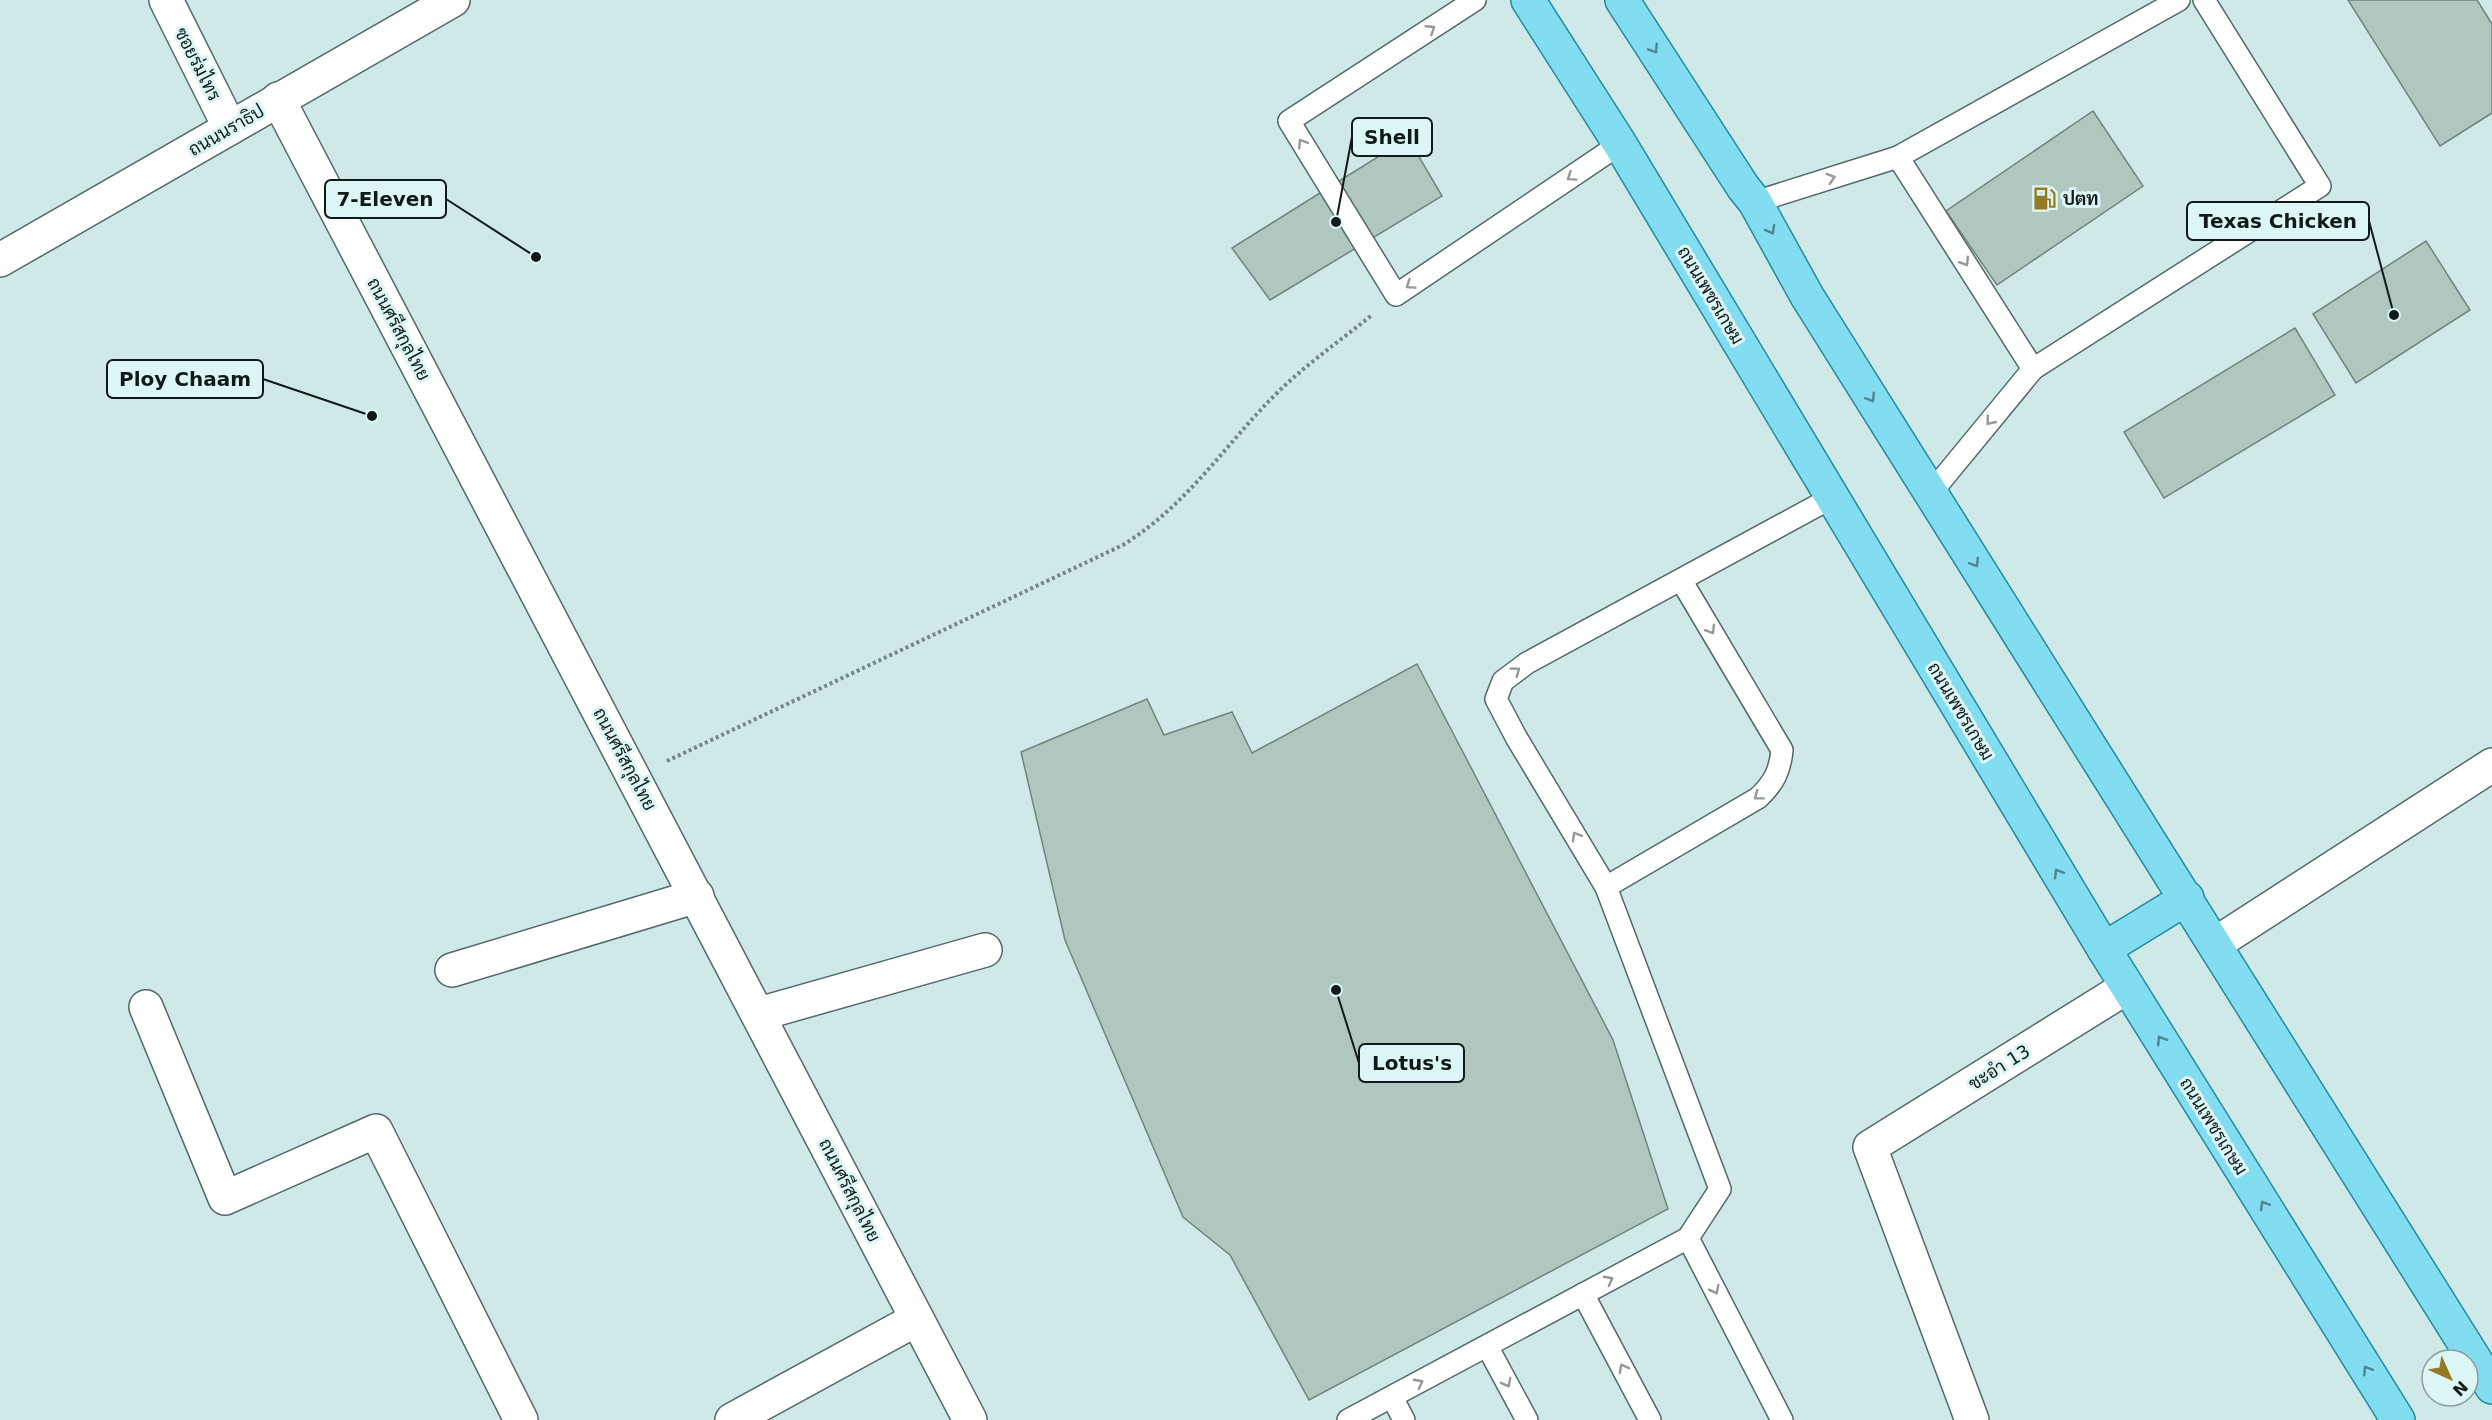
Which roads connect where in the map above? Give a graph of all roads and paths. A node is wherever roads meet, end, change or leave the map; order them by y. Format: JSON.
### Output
{"nodes":[{"id":1,"x":166,"y":0,"type":"edge"},
{"id":2,"x":453,"y":0,"type":"edge"},
{"id":3,"x":1475,"y":0,"type":"edge"},
{"id":4,"x":1528,"y":0,"type":"edge"},
{"id":5,"x":1622,"y":0,"type":"edge"},
{"id":6,"x":2179,"y":0,"type":"edge"},
{"id":7,"x":2204,"y":0,"type":"edge"},
{"id":8,"x":278,"y":99,"type":"junction"},
{"id":9,"x":230,"y":128,"type":"junction"},
{"id":10,"x":1620,"y":144,"type":"junction"},
{"id":11,"x":1898,"y":157,"type":"junction"},
{"id":12,"x":1755,"y":202,"type":"junction"},
{"id":13,"x":0,"y":260,"type":"edge"},
{"id":14,"x":1396,"y":295,"type":"junction"},
{"id":15,"x":2033,"y":369,"type":"junction"},
{"id":16,"x":1931,"y":493,"type":"junction"},
{"id":17,"x":1833,"y":497,"type":"junction"},
{"id":18,"x":1681,"y":579,"type":"junction"},
{"id":19,"x":2492,"y":765,"type":"edge"},
{"id":20,"x":634,"y":776,"type":"junction"},
{"id":21,"x":1606,"y":887,"type":"junction"},
{"id":22,"x":697,"y":896,"type":"junction"},
{"id":23,"x":2187,"y":898,"type":"junction"},
{"id":24,"x":2215,"y":944,"type":"junction"},
{"id":25,"x":2104,"y":949,"type":"junction"},
{"id":26,"x":985,"y":950,"type":"dead end"},
{"id":27,"x":452,"y":970,"type":"dead end"},
{"id":28,"x":2127,"y":987,"type":"junction"},
{"id":29,"x":146,"y":1007,"type":"dead end"},
{"id":30,"x":759,"y":1014,"type":"junction"},
{"id":31,"x":1688,"y":1238,"type":"junction"},
{"id":32,"x":1583,"y":1294,"type":"junction"},
{"id":33,"x":917,"y":1319,"type":"junction"},
{"id":34,"x":1487,"y":1346,"type":"junction"},
{"id":35,"x":2492,"y":1387,"type":"edge"},
{"id":36,"x":1392,"y":1397,"type":"junction"},
{"id":37,"x":520,"y":1420,"type":"edge"},
{"id":38,"x":732,"y":1420,"type":"edge"},
{"id":39,"x":969,"y":1420,"type":"edge"},
{"id":40,"x":1348,"y":1420,"type":"edge"},
{"id":41,"x":1404,"y":1420,"type":"edge"},
{"id":42,"x":1527,"y":1420,"type":"edge"},
{"id":43,"x":1650,"y":1420,"type":"edge"},
{"id":44,"x":1782,"y":1420,"type":"edge"},
{"id":45,"x":1972,"y":1420,"type":"edge"},
{"id":46,"x":2398,"y":1420,"type":"edge"}],
"edges":[{"from":1,"to":9,"type":"street","name":"ซอยร่มไทร"},
{"from":2,"to":8,"type":"street","name":"ถนนนราธิป"},
{"from":14,"to":3,"type":"lane","one_way":true},
{"from":4,"to":10,"type":"main road","name":"ถนนเพชรเกษม"},
{"from":5,"to":12,"type":"main road","one_way":true},
{"from":6,"to":11,"type":"lane"},
{"from":7,"to":15,"type":"lane"},
{"from":8,"to":9,"type":"street","name":"ถนนนราธิป"},
{"from":8,"to":20,"type":"street","name":"ถนนศรีสกุลไทย"},
{"from":9,"to":13,"type":"street","name":"ถนนนราธิป"},
{"from":10,"to":14,"type":"lane","one_way":true},
{"from":10,"to":17,"type":"main road","name":"ถนนเพชรเกษม"},
{"from":12,"to":11,"type":"lane","one_way":true},
{"from":11,"to":15,"type":"lane","one_way":true},
{"from":12,"to":16,"type":"main road","one_way":true},
{"from":14,"to":20,"type":"path"},
{"from":15,"to":16,"type":"lane","one_way":true},
{"from":16,"to":23,"type":"main road","one_way":true},
{"from":17,"to":18,"type":"lane"},
{"from":25,"to":17,"type":"main road","name":"ถนนเพชรเกษม","one_way":true},
{"from":18,"to":21,"type":"lane","one_way":true},
{"from":21,"to":18,"type":"lane","one_way":true},
{"from":19,"to":24,"type":"street"},
{"from":20,"to":22,"type":"street","name":"ถนนศรีสกุลไทย"},
{"from":21,"to":31,"type":"lane"},
{"from":22,"to":27,"type":"street"},
{"from":22,"to":30,"type":"street","name":"ถนนศรีสกุลไทย"},
{"from":23,"to":24,"type":"main road"},
{"from":23,"to":25,"type":"main road"},
{"from":24,"to":35,"type":"main road"},
{"from":25,"to":28,"type":"main road","name":"ถนนเพชรเกษม"},
{"from":26,"to":30,"type":"street"},
{"from":28,"to":45,"type":"street","name":"ชะอำ 13"},
{"from":46,"to":28,"type":"main road","name":"ถนนเพชรเกษม","one_way":true},
{"from":29,"to":37,"type":"street"},
{"from":30,"to":33,"type":"street","name":"ถนนศรีสกุลไทย"},
{"from":32,"to":31,"type":"lane","one_way":true},
{"from":31,"to":44,"type":"lane","one_way":true},
{"from":32,"to":34,"type":"lane"},
{"from":43,"to":32,"type":"lane","one_way":true},
{"from":33,"to":38,"type":"street"},
{"from":33,"to":39,"type":"street","name":"ถนนศรีสกุลไทย"},
{"from":36,"to":34,"type":"lane","one_way":true},
{"from":34,"to":42,"type":"lane","one_way":true},
{"from":36,"to":40,"type":"lane"},
{"from":36,"to":41,"type":"lane"}]}
